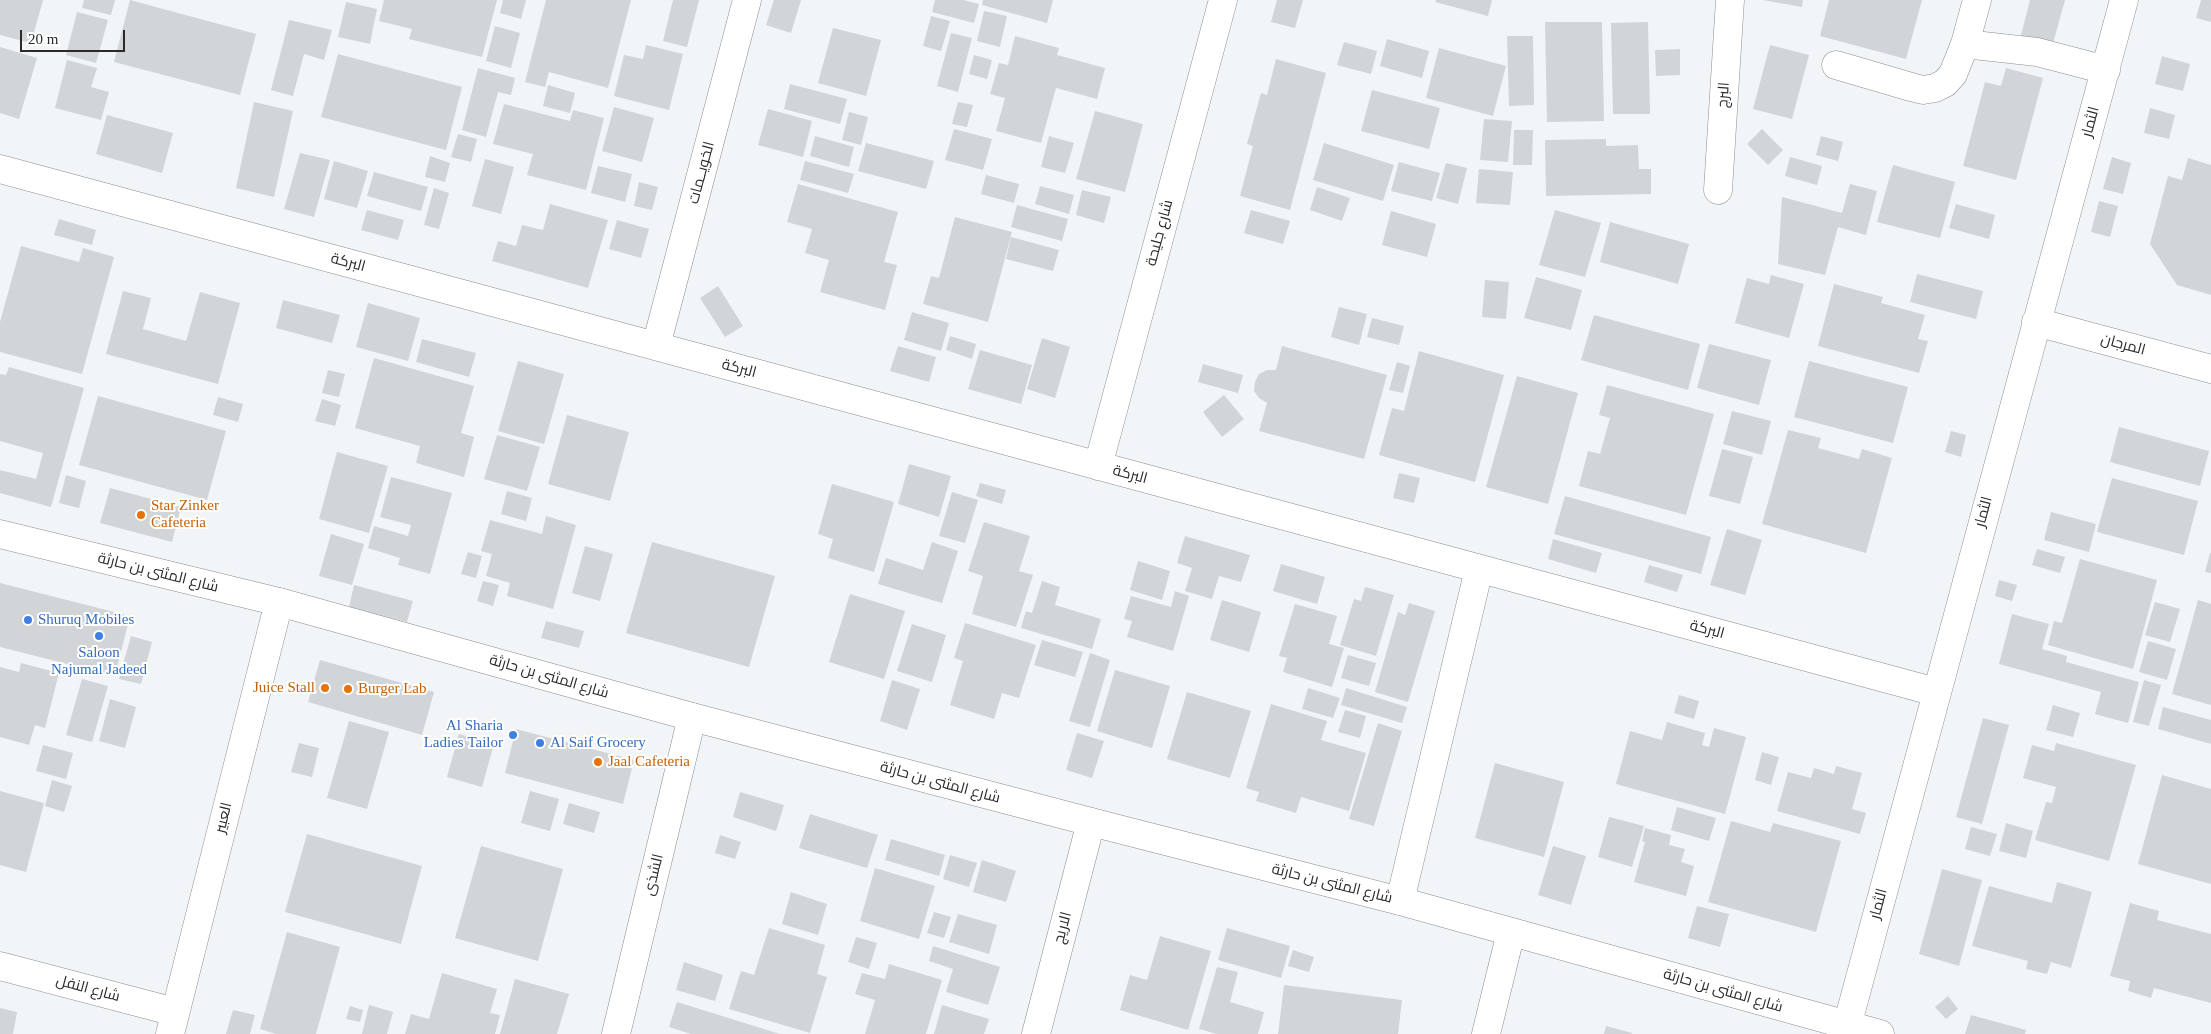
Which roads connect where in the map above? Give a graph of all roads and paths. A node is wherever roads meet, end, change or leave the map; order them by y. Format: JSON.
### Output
{"nodes":[{"id":1,"x":747,"y":0,"type":"edge"},
{"id":2,"x":1223,"y":0,"type":"edge"},
{"id":3,"x":1730,"y":0,"type":"edge"},
{"id":4,"x":1976,"y":0,"type":"edge"},
{"id":5,"x":2124,"y":0,"type":"edge"},
{"id":6,"x":1965,"y":44,"type":"junction"},
{"id":7,"x":1836,"y":66,"type":"dead end"},
{"id":8,"x":2106,"y":70,"type":"junction"},
{"id":9,"x":0,"y":169,"type":"edge"},
{"id":10,"x":1718,"y":190,"type":"dead end"},
{"id":11,"x":2036,"y":322,"type":"junction"},
{"id":12,"x":656,"y":346,"type":"junction"},
{"id":13,"x":2211,"y":369,"type":"edge"},
{"id":14,"x":1098,"y":466,"type":"junction"},
{"id":15,"x":0,"y":534,"type":"edge"},
{"id":16,"x":1479,"y":569,"type":"junction"},
{"id":17,"x":279,"y":602,"type":"junction"},
{"id":18,"x":1936,"y":692,"type":"junction"},
{"id":19,"x":692,"y":717,"type":"junction"},
{"id":20,"x":1091,"y":822,"type":"junction"},
{"id":21,"x":1400,"y":901,"type":"junction"},
{"id":22,"x":1511,"y":932,"type":"junction"},
{"id":23,"x":0,"y":966,"type":"edge"},
{"id":24,"x":172,"y":1023,"type":"edge"},
{"id":25,"x":1847,"y":1026,"type":"junction"},
{"id":26,"x":616,"y":1034,"type":"edge"},
{"id":27,"x":1036,"y":1034,"type":"edge"},
{"id":28,"x":1486,"y":1034,"type":"edge"},
{"id":29,"x":1880,"y":1034,"type":"edge"}],
"edges":[{"from":1,"to":12,"type":"street","name":"الخويــمات"},
{"from":2,"to":14,"type":"street","name":"شارع جليحة"},
{"from":3,"to":10,"type":"street","name":"البرج"},
{"from":4,"to":6,"type":"street"},
{"from":5,"to":8,"type":"street","name":"الثمار"},
{"from":6,"to":7,"type":"street"},
{"from":6,"to":8,"type":"street"},
{"from":8,"to":11,"type":"street","name":"الثمار"},
{"from":9,"to":12,"type":"street","name":"البركة"},
{"from":11,"to":13,"type":"street","name":"المرجان"},
{"from":11,"to":18,"type":"street","name":"الثمار"},
{"from":12,"to":14,"type":"street","name":"البركة"},
{"from":14,"to":16,"type":"street","name":"البركة"},
{"from":15,"to":17,"type":"street","name":"شارع المثنى بن حارثة"},
{"from":16,"to":18,"type":"street","name":"البركة"},
{"from":16,"to":21,"type":"street"},
{"from":17,"to":19,"type":"street","name":"شارع المثنى بن حارثة"},
{"from":17,"to":24,"type":"street","name":"العبير"},
{"from":18,"to":25,"type":"street","name":"الثمار"},
{"from":19,"to":20,"type":"street","name":"شارع المثنى بن حارثة"},
{"from":19,"to":26,"type":"street","name":"الشذى"},
{"from":20,"to":21,"type":"street","name":"شارع المثنى بن حارثة"},
{"from":20,"to":27,"type":"street","name":"الاريج"},
{"from":21,"to":22,"type":"street","name":"شارع المثنى بن حارثة"},
{"from":22,"to":25,"type":"street","name":"شارع المثنى بن حارثة"},
{"from":22,"to":28,"type":"street"},
{"from":23,"to":24,"type":"street","name":"شارع النفل"},
{"from":25,"to":29,"type":"street","name":"شارع المثنى بن حارثة"}]}
